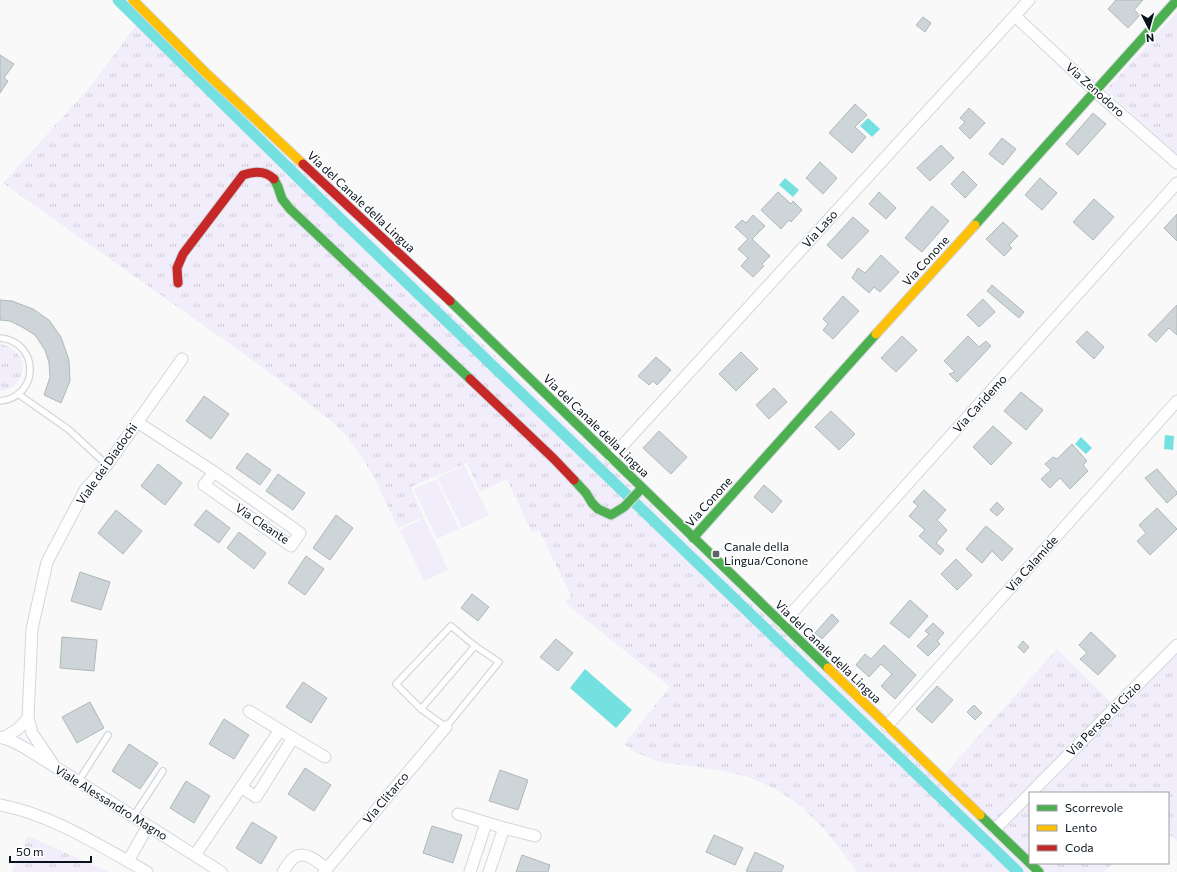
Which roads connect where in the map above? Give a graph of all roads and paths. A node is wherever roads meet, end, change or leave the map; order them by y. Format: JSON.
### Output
{"nodes":[{"id":1,"x":133,"y":0,"type":"edge"},
{"id":2,"x":1029,"y":0,"type":"edge"},
{"id":3,"x":1177,"y":0,"type":"edge"},
{"id":4,"x":1015,"y":16,"type":"junction"},
{"id":5,"x":1096,"y":91,"type":"junction"},
{"id":6,"x":1177,"y":163,"type":"edge"},
{"id":7,"x":1177,"y":183,"type":"edge"},
{"id":8,"x":178,"y":283,"type":"dead end"},
{"id":9,"x":0,"y":338,"type":"edge"},
{"id":10,"x":182,"y":359,"type":"dead end"},
{"id":11,"x":18,"y":394,"type":"junction"},
{"id":12,"x":0,"y":401,"type":"edge"},
{"id":13,"x":1177,"y":401,"type":"edge"},
{"id":14,"x":137,"y":422,"type":"junction"},
{"id":15,"x":611,"y":458,"type":"junction"},
{"id":16,"x":106,"y":465,"type":"junction"},
{"id":17,"x":214,"y":472,"type":"junction"},
{"id":18,"x":642,"y":488,"type":"junction"},
{"id":19,"x":693,"y":538,"type":"junction"},
{"id":20,"x":782,"y":624,"type":"junction"},
{"id":21,"x":476,"y":646,"type":"junction"},
{"id":22,"x":1177,"y":646,"type":"edge"},
{"id":23,"x":421,"y":709,"type":"junction"},
{"id":24,"x":249,"y":710,"type":"dead end"},
{"id":25,"x":28,"y":718,"type":"junction"},
{"id":26,"x":887,"y":726,"type":"junction"},
{"id":27,"x":446,"y":727,"type":"junction"},
{"id":28,"x":280,"y":730,"type":"junction"},
{"id":29,"x":108,"y":735,"type":"dead end"},
{"id":30,"x":2,"y":737,"type":"edge"},
{"id":31,"x":293,"y":738,"type":"junction"},
{"id":32,"x":325,"y":756,"type":"dead end"},
{"id":33,"x":55,"y":768,"type":"junction"},
{"id":34,"x":163,"y":771,"type":"dead end"},
{"id":35,"x":78,"y":782,"type":"junction"},
{"id":36,"x":241,"y":787,"type":"junction"},
{"id":37,"x":1031,"y":792,"type":"edge"},
{"id":38,"x":1029,"y":794,"type":"edge"},
{"id":39,"x":0,"y":805,"type":"edge"},
{"id":40,"x":458,"y":814,"type":"dead end"},
{"id":41,"x":134,"y":817,"type":"junction"},
{"id":42,"x":486,"y":823,"type":"junction"},
{"id":43,"x":148,"y":826,"type":"junction"},
{"id":44,"x":504,"y":828,"type":"junction"},
{"id":45,"x":994,"y":829,"type":"junction"},
{"id":46,"x":535,"y":836,"type":"dead end"},
{"id":47,"x":195,"y":855,"type":"junction"},
{"id":48,"x":128,"y":861,"type":"junction"},
{"id":49,"x":1029,"y":862,"type":"edge"},
{"id":50,"x":1031,"y":864,"type":"edge"},
{"id":51,"x":326,"y":870,"type":"edge"},
{"id":52,"x":147,"y":872,"type":"edge"},
{"id":53,"x":221,"y":872,"type":"edge"},
{"id":54,"x":283,"y":872,"type":"edge"},
{"id":55,"x":470,"y":872,"type":"edge"},
{"id":56,"x":489,"y":872,"type":"edge"},
{"id":57,"x":1039,"y":872,"type":"edge"}],
"edges":[{"from":1,"to":15,"type":"street","name":"Via del Canale della Lingua"},
{"from":2,"to":4,"type":"street","name":"Via Laso"},
{"from":3,"to":5,"type":"street","name":"Via Conone"},
{"from":4,"to":5,"type":"street","name":"Via Zenodoro"},
{"from":4,"to":15,"type":"street","name":"Via Laso"},
{"from":5,"to":6,"type":"street","name":"Via Zenodoro"},
{"from":5,"to":19,"type":"street","name":"Via Conone"},
{"from":7,"to":20,"type":"street","name":"Via Caridemo"},
{"from":8,"to":18,"type":"street"},
{"from":9,"to":11,"type":"lane"},
{"from":10,"to":14,"type":"street","name":"Viale dei Diadochi"},
{"from":11,"to":12,"type":"lane"},
{"from":11,"to":16,"type":"lane"},
{"from":13,"to":26,"type":"street","name":"Via Calamide"},
{"from":14,"to":16,"type":"street","name":"Viale dei Diadochi"},
{"from":14,"to":17,"type":"street","name":"Via Cleante"},
{"from":15,"to":18,"type":"street","name":"Via del Canale della Lingua"},
{"from":16,"to":25,"type":"street","name":"Viale dei Diadochi"},
{"from":17,"to":17,"type":"street","name":"Via Cleante"},
{"from":18,"to":19,"type":"street","name":"Via del Canale della Lingua"},
{"from":19,"to":20,"type":"street","name":"Via del Canale della Lingua"},
{"from":20,"to":26,"type":"street","name":"Via del Canale della Lingua"},
{"from":21,"to":23,"type":"lane"},
{"from":21,"to":23,"type":"lane","name":"Via Clitarco"},
{"from":21,"to":27,"type":"lane","name":"Via Clitarco"},
{"from":22,"to":37,"type":"street","name":"Via Perseo di Cizio"},
{"from":23,"to":27,"type":"lane","name":"Via Clitarco"},
{"from":24,"to":28,"type":"street"},
{"from":25,"to":30,"type":"street"},
{"from":25,"to":33,"type":"street","name":"Viale dei Diadochi"},
{"from":26,"to":45,"type":"street","name":"Via del Canale della Lingua"},
{"from":27,"to":51,"type":"street","name":"Via Clitarco"},
{"from":28,"to":31,"type":"street"},
{"from":28,"to":36,"type":"street"},
{"from":29,"to":35,"type":"lane"},
{"from":30,"to":33,"type":"street","name":"Viale Alessandro Magno"},
{"from":31,"to":32,"type":"street"},
{"from":31,"to":36,"type":"street"},
{"from":33,"to":35,"type":"street","name":"Viale Alessandro Magno"},
{"from":34,"to":41,"type":"lane"},
{"from":35,"to":41,"type":"street","name":"Viale Alessandro Magno"},
{"from":36,"to":47,"type":"street"},
{"from":38,"to":45,"type":"street","name":"Via Perseo di Cizio"},
{"from":39,"to":48,"type":"street"},
{"from":40,"to":42,"type":"street"},
{"from":41,"to":43,"type":"street","name":"Viale Alessandro Magno"},
{"from":42,"to":44,"type":"street"},
{"from":42,"to":55,"type":"street"},
{"from":43,"to":47,"type":"street","name":"Viale Alessandro Magno"},
{"from":43,"to":48,"type":"street"},
{"from":44,"to":46,"type":"street"},
{"from":44,"to":56,"type":"street"},
{"from":45,"to":49,"type":"street","name":"Via del Canale della Lingua"},
{"from":47,"to":53,"type":"street","name":"Viale Alessandro Magno"},
{"from":48,"to":52,"type":"street"},
{"from":50,"to":57,"type":"street","name":"Via del Canale della Lingua"},
{"from":51,"to":54,"type":"street","name":"Via Clitarco"}]}
